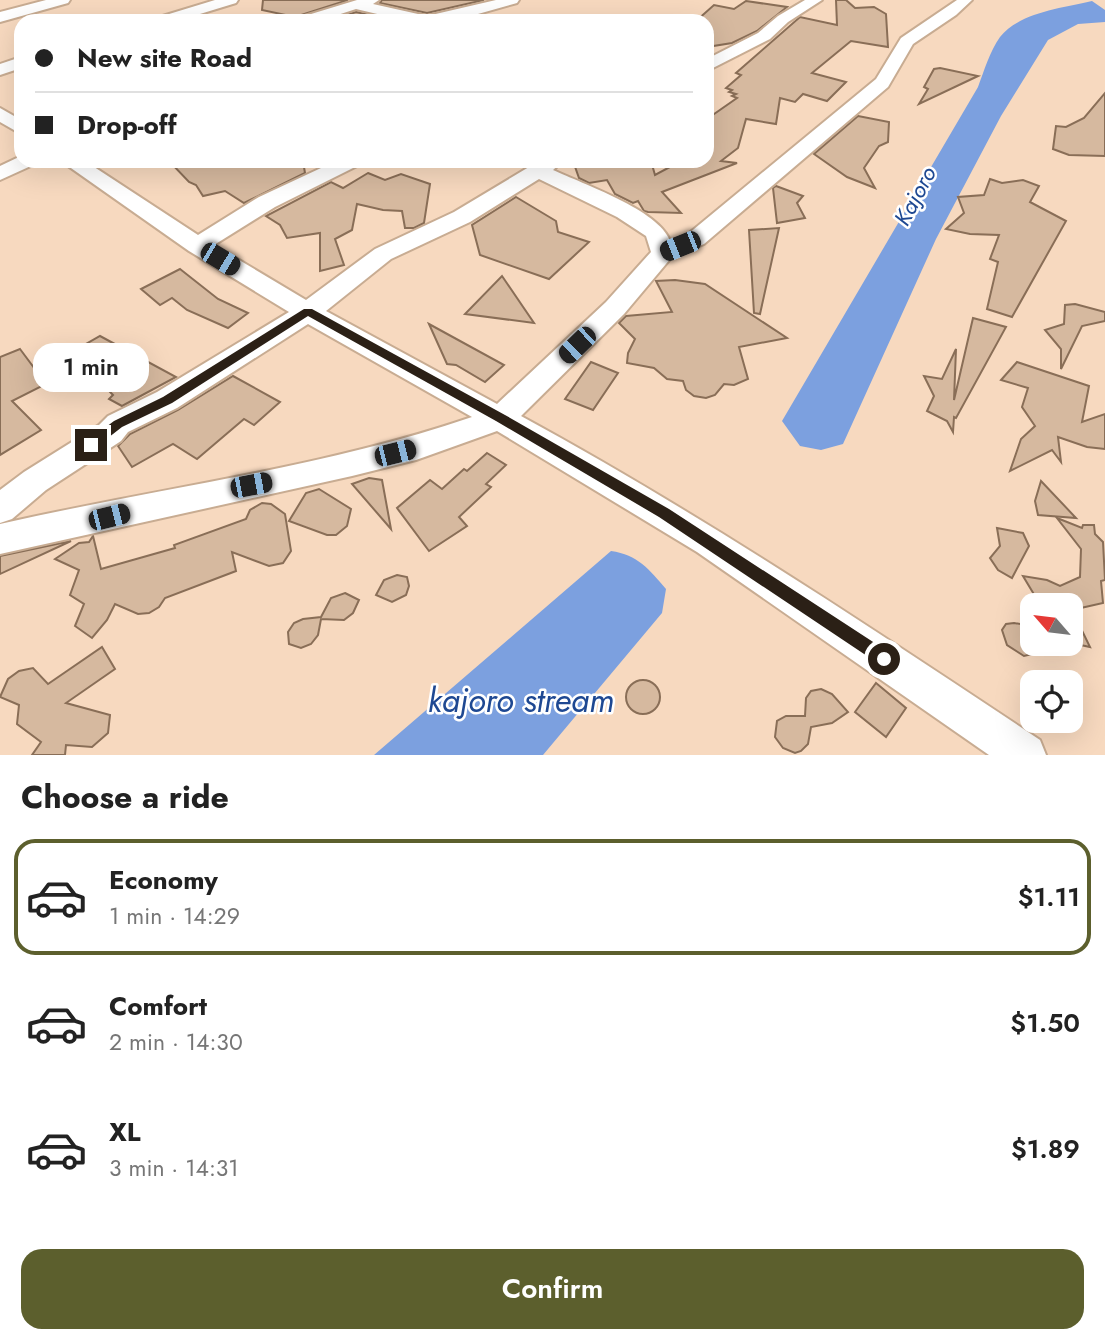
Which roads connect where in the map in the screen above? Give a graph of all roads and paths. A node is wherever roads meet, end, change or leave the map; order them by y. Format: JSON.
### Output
{"nodes":[{"id":1,"x":63,"y":0,"type":"edge"},
{"id":2,"x":230,"y":0,"type":"edge"},
{"id":3,"x":372,"y":0,"type":"edge"},
{"id":4,"x":512,"y":0,"type":"edge"},
{"id":5,"x":815,"y":0,"type":"edge"},
{"id":6,"x":965,"y":0,"type":"edge"},
{"id":7,"x":356,"y":5,"type":"junction"},
{"id":8,"x":184,"y":14,"type":"edge"},
{"id":9,"x":326,"y":14,"type":"edge"},
{"id":10,"x":396,"y":14,"type":"edge"},
{"id":11,"x":464,"y":14,"type":"edge"},
{"id":12,"x":0,"y":17,"type":"edge"},
{"id":13,"x":714,"y":62,"type":"edge"},
{"id":14,"x":81,"y":168,"type":"edge"},
{"id":15,"x":337,"y":168,"type":"edge"},
{"id":16,"x":540,"y":168,"type":"edge"},
{"id":17,"x":550,"y":168,"type":"edge"},
{"id":18,"x":197,"y":246,"type":"junction"},
{"id":19,"x":663,"y":253,"type":"junction"},
{"id":20,"x":308,"y":312,"type":"junction"},
{"id":21,"x":501,"y":418,"type":"junction"},
{"id":22,"x":0,"y":509,"type":"edge"},
{"id":23,"x":0,"y":540,"type":"edge"},
{"id":24,"x":1024,"y":755,"type":"edge"}],
"edges":[{"from":1,"to":12,"type":"street"},
{"from":2,"to":8,"type":"street"},
{"from":3,"to":7,"type":"street"},
{"from":4,"to":11,"type":"street"},
{"from":5,"to":13,"type":"street"},
{"from":6,"to":19,"type":"street"},
{"from":7,"to":9,"type":"street"},
{"from":7,"to":10,"type":"street"},
{"from":14,"to":18,"type":"street"},
{"from":15,"to":18,"type":"street"},
{"from":16,"to":20,"type":"street"},
{"from":17,"to":19,"type":"street"},
{"from":18,"to":20,"type":"street"},
{"from":19,"to":21,"type":"street"},
{"from":20,"to":21,"type":"street"},
{"from":20,"to":22,"type":"street"},
{"from":21,"to":23,"type":"street"},
{"from":21,"to":24,"type":"street"}]}
